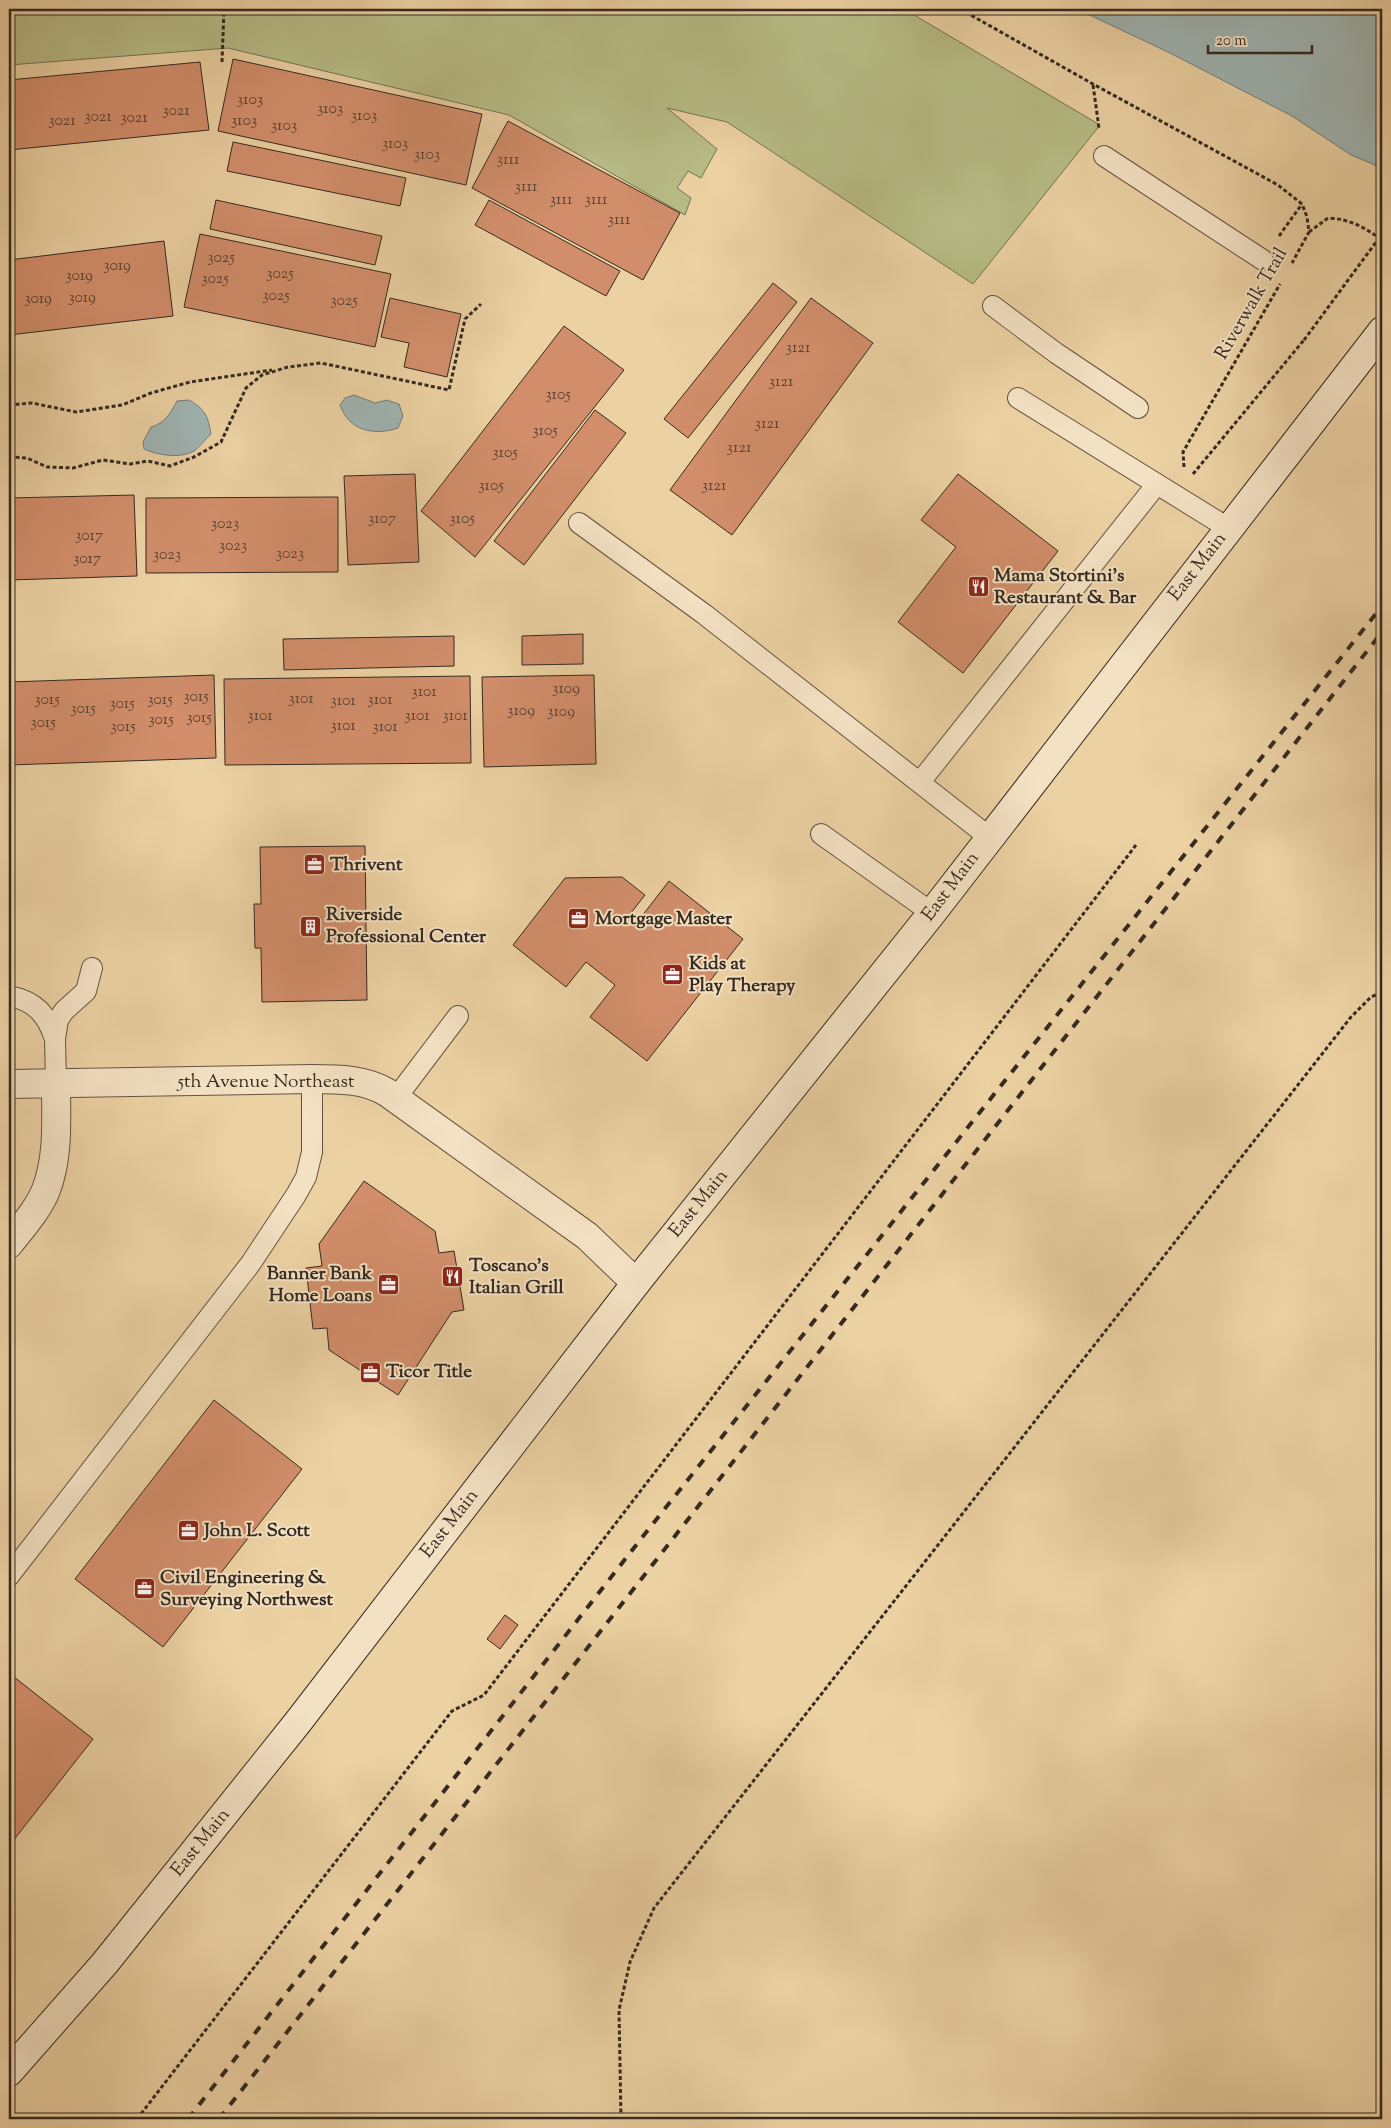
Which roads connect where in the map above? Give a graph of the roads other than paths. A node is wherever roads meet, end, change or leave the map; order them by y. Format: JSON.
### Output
{"nodes":[{"id":1,"x":1104,"y":156,"type":"road end"},
{"id":2,"x":1264,"y":260,"type":"road end"},
{"id":3,"x":992,"y":306,"type":"dead end"},
{"id":4,"x":1382,"y":331,"type":"edge"},
{"id":5,"x":1018,"y":398,"type":"dead end"},
{"id":6,"x":1138,"y":408,"type":"dead end"},
{"id":7,"x":1157,"y":484,"type":"junction"},
{"id":8,"x":578,"y":523,"type":"dead end"},
{"id":9,"x":1228,"y":528,"type":"junction"},
{"id":10,"x":920,"y":782,"type":"junction"},
{"id":11,"x":821,"y":834,"type":"dead end"},
{"id":12,"x":989,"y":837,"type":"junction"},
{"id":13,"x":932,"y":912,"type":"junction"},
{"id":14,"x":92,"y":968,"type":"dead end"},
{"id":15,"x":9,"y":996,"type":"edge"},
{"id":16,"x":458,"y":1016,"type":"dead end"},
{"id":17,"x":55,"y":1039,"type":"junction"},
{"id":18,"x":312,"y":1079,"type":"junction"},
{"id":19,"x":56,"y":1083,"type":"junction"},
{"id":20,"x":9,"y":1084,"type":"edge"},
{"id":21,"x":396,"y":1098,"type":"junction"},
{"id":22,"x":9,"y":1244,"type":"edge"},
{"id":23,"x":636,"y":1283,"type":"junction"},
{"id":24,"x":9,"y":1576,"type":"edge"},
{"id":25,"x":9,"y":2072,"type":"edge"}],
"edges":[{"from":1,"to":2,"type":"lane"},
{"from":3,"to":6,"type":"lane"},
{"from":4,"to":9,"type":"main road","name":"East Main"},
{"from":5,"to":7,"type":"lane"},
{"from":7,"to":9,"type":"lane"},
{"from":7,"to":10,"type":"lane"},
{"from":8,"to":10,"type":"lane"},
{"from":9,"to":12,"type":"main road","name":"East Main"},
{"from":10,"to":12,"type":"lane"},
{"from":11,"to":13,"type":"lane"},
{"from":12,"to":13,"type":"main road","name":"East Main"},
{"from":13,"to":23,"type":"main road","name":"East Main"},
{"from":14,"to":17,"type":"lane"},
{"from":15,"to":17,"type":"lane"},
{"from":16,"to":21,"type":"lane"},
{"from":17,"to":19,"type":"lane"},
{"from":18,"to":19,"type":"main road","name":"5th Avenue Northeast"},
{"from":18,"to":21,"type":"main road","name":"5th Avenue Northeast"},
{"from":18,"to":24,"type":"lane"},
{"from":19,"to":20,"type":"main road","name":"5th Avenue Northeast"},
{"from":19,"to":22,"type":"main road"},
{"from":21,"to":23,"type":"main road","name":"5th Avenue Northeast"},
{"from":23,"to":25,"type":"main road","name":"East Main"}]}
